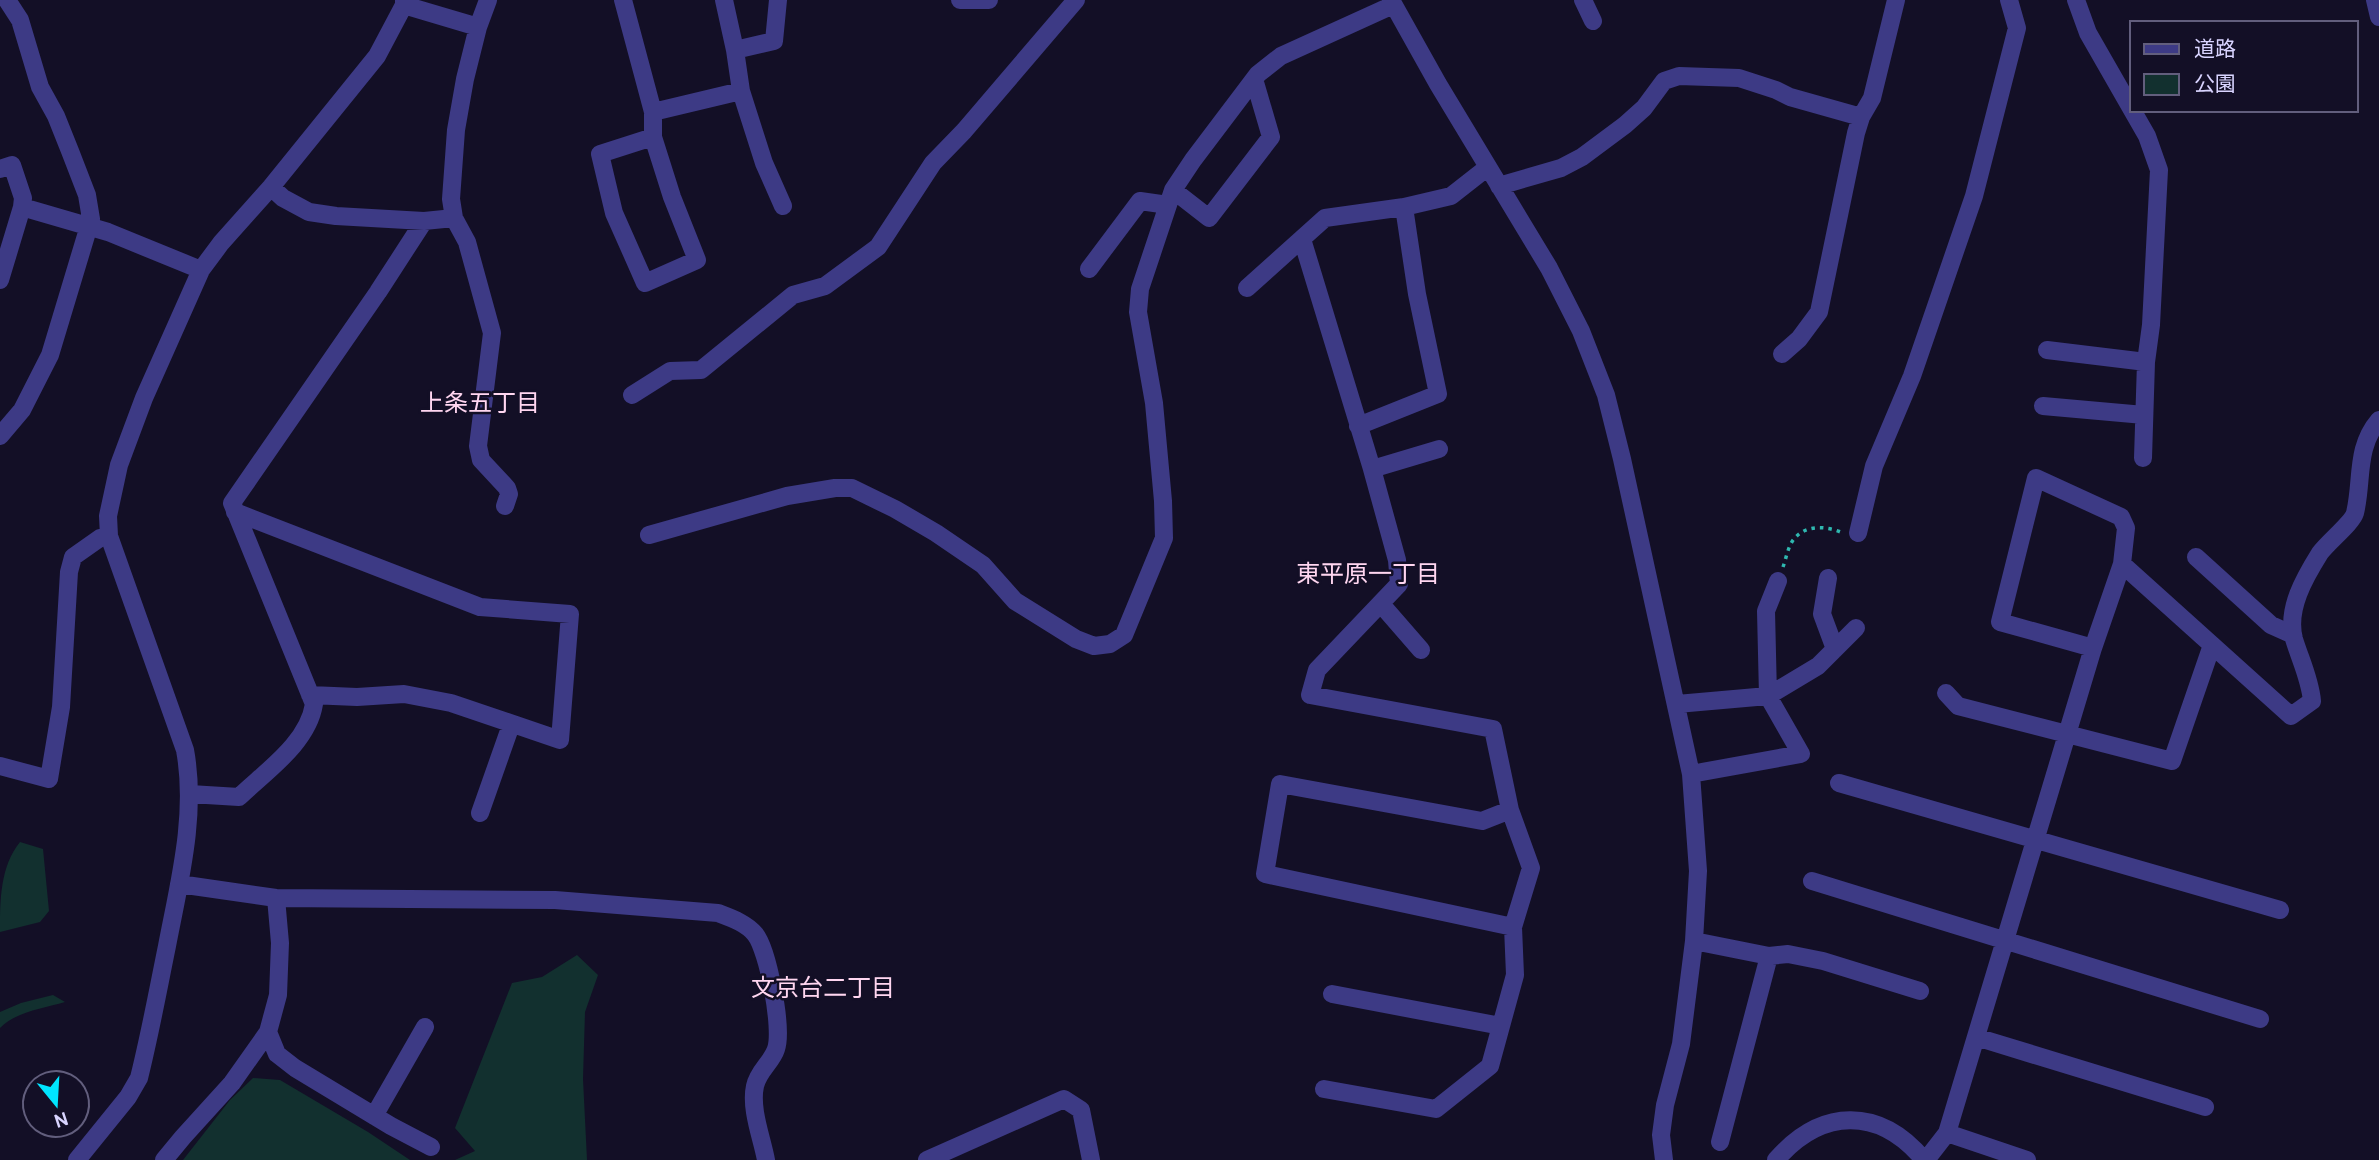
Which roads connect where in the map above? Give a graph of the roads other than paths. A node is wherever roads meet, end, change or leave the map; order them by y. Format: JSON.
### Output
{"nodes":[{"id":1,"x":7,"y":0,"type":"edge"},
{"id":2,"x":488,"y":0,"type":"edge"},
{"id":3,"x":623,"y":0,"type":"edge"},
{"id":4,"x":724,"y":0,"type":"edge"},
{"id":5,"x":778,"y":0,"type":"edge"},
{"id":6,"x":960,"y":0,"type":"edge"},
{"id":7,"x":989,"y":0,"type":"edge"},
{"id":8,"x":1583,"y":0,"type":"edge"},
{"id":9,"x":1896,"y":0,"type":"edge"},
{"id":10,"x":2009,"y":0,"type":"edge"},
{"id":11,"x":2076,"y":0,"type":"edge"},
{"id":12,"x":2375,"y":0,"type":"edge"},
{"id":13,"x":1069,"y":2,"type":"edge"},
{"id":14,"x":404,"y":3,"type":"edge"},
{"id":15,"x":1392,"y":3,"type":"edge"},
{"id":16,"x":2379,"y":17,"type":"edge"},
{"id":17,"x":1593,"y":21,"type":"dead end"},
{"id":18,"x":478,"y":27,"type":"junction"},
{"id":19,"x":735,"y":50,"type":"junction"},
{"id":20,"x":1254,"y":79,"type":"junction"},
{"id":21,"x":741,"y":91,"type":"junction"},
{"id":22,"x":2130,"y":106,"type":"edge"},
{"id":23,"x":653,"y":112,"type":"junction"},
{"id":24,"x":2133,"y":112,"type":"edge"},
{"id":25,"x":1861,"y":117,"type":"junction"},
{"id":26,"x":653,"y":137,"type":"junction"},
{"id":27,"x":1488,"y":167,"type":"junction"},
{"id":28,"x":0,"y":169,"type":"edge"},
{"id":29,"x":1499,"y":186,"type":"junction"},
{"id":30,"x":271,"y":187,"type":"junction"},
{"id":31,"x":1170,"y":197,"type":"junction"},
{"id":32,"x":783,"y":206,"type":"dead end"},
{"id":33,"x":22,"y":207,"type":"junction"},
{"id":34,"x":1404,"y":207,"type":"junction"},
{"id":35,"x":454,"y":218,"type":"junction"},
{"id":36,"x":424,"y":221,"type":"junction"},
{"id":37,"x":90,"y":226,"type":"junction"},
{"id":38,"x":1302,"y":239,"type":"junction"},
{"id":39,"x":1089,"y":269,"type":"dead end"},
{"id":40,"x":201,"y":270,"type":"junction"},
{"id":41,"x":0,"y":279,"type":"edge"},
{"id":42,"x":1247,"y":288,"type":"dead end"},
{"id":43,"x":2047,"y":350,"type":"dead end"},
{"id":44,"x":1783,"y":354,"type":"dead end"},
{"id":45,"x":2146,"y":362,"type":"junction"},
{"id":46,"x":632,"y":395,"type":"dead end"},
{"id":47,"x":2043,"y":406,"type":"dead end"},
{"id":48,"x":2144,"y":415,"type":"junction"},
{"id":49,"x":2379,"y":420,"type":"edge"},
{"id":50,"x":1359,"y":426,"type":"junction"},
{"id":51,"x":0,"y":436,"type":"edge"},
{"id":52,"x":1439,"y":449,"type":"dead end"},
{"id":53,"x":2143,"y":458,"type":"dead end"},
{"id":54,"x":1372,"y":469,"type":"junction"},
{"id":55,"x":505,"y":506,"type":"dead end"},
{"id":56,"x":235,"y":512,"type":"junction"},
{"id":57,"x":1858,"y":533,"type":"road end"},
{"id":58,"x":649,"y":535,"type":"dead end"},
{"id":59,"x":109,"y":536,"type":"junction"},
{"id":60,"x":2196,"y":557,"type":"dead end"},
{"id":61,"x":2122,"y":564,"type":"junction"},
{"id":62,"x":1828,"y":578,"type":"dead end"},
{"id":63,"x":1778,"y":581,"type":"road end"},
{"id":64,"x":1381,"y":604,"type":"junction"},
{"id":65,"x":1856,"y":628,"type":"dead end"},
{"id":66,"x":2293,"y":635,"type":"junction"},
{"id":67,"x":2212,"y":645,"type":"junction"},
{"id":68,"x":2093,"y":648,"type":"junction"},
{"id":69,"x":1421,"y":649,"type":"dead end"},
{"id":70,"x":1836,"y":649,"type":"junction"},
{"id":71,"x":1946,"y":693,"type":"dead end"},
{"id":72,"x":310,"y":695,"type":"junction"},
{"id":73,"x":1768,"y":696,"type":"junction"},
{"id":74,"x":1677,"y":704,"type":"junction"},
{"id":75,"x":511,"y":725,"type":"junction"},
{"id":76,"x":2068,"y":734,"type":"junction"},
{"id":77,"x":1,"y":770,"type":"edge"},
{"id":78,"x":1690,"y":774,"type":"junction"},
{"id":79,"x":1839,"y":783,"type":"dead end"},
{"id":80,"x":190,"y":794,"type":"junction"},
{"id":81,"x":1510,"y":810,"type":"junction"},
{"id":82,"x":480,"y":813,"type":"dead end"},
{"id":83,"x":2035,"y":841,"type":"junction"},
{"id":84,"x":1812,"y":881,"type":"dead end"},
{"id":85,"x":179,"y":884,"type":"junction"},
{"id":86,"x":276,"y":898,"type":"junction"},
{"id":87,"x":2280,"y":911,"type":"dead end"},
{"id":88,"x":1513,"y":926,"type":"junction"},
{"id":89,"x":1695,"y":941,"type":"junction"},
{"id":90,"x":2005,"y":941,"type":"junction"},
{"id":91,"x":1769,"y":956,"type":"junction"},
{"id":92,"x":1920,"y":991,"type":"dead end"},
{"id":93,"x":1332,"y":994,"type":"dead end"},
{"id":94,"x":2260,"y":1019,"type":"dead end"},
{"id":95,"x":1501,"y":1026,"type":"junction"},
{"id":96,"x":425,"y":1027,"type":"dead end"},
{"id":97,"x":268,"y":1032,"type":"junction"},
{"id":98,"x":1976,"y":1037,"type":"junction"},
{"id":99,"x":1324,"y":1089,"type":"dead end"},
{"id":100,"x":2205,"y":1107,"type":"dead end"},
{"id":101,"x":374,"y":1116,"type":"junction"},
{"id":102,"x":1947,"y":1133,"type":"junction"},
{"id":103,"x":1720,"y":1142,"type":"dead end"},
{"id":104,"x":431,"y":1147,"type":"dead end"},
{"id":105,"x":86,"y":1157,"type":"edge"},
{"id":106,"x":164,"y":1160,"type":"edge"},
{"id":107,"x":766,"y":1160,"type":"edge"},
{"id":108,"x":927,"y":1160,"type":"edge"},
{"id":109,"x":1091,"y":1160,"type":"edge"},
{"id":110,"x":1664,"y":1160,"type":"edge"},
{"id":111,"x":1776,"y":1160,"type":"edge"},
{"id":112,"x":1925,"y":1160,"type":"edge"},
{"id":113,"x":2027,"y":1160,"type":"edge"}],
"edges":[{"from":1,"to":37,"type":"street"},
{"from":2,"to":18,"type":"street"},
{"from":3,"to":23,"type":"street"},
{"from":4,"to":19,"type":"street"},
{"from":5,"to":19,"type":"street"},
{"from":6,"to":7,"type":"street"},
{"from":8,"to":17,"type":"street"},
{"from":9,"to":25,"type":"street"},
{"from":10,"to":57,"type":"street"},
{"from":11,"to":22,"type":"street"},
{"from":12,"to":16,"type":"street"},
{"from":13,"to":46,"type":"street"},
{"from":14,"to":18,"type":"street"},
{"from":14,"to":30,"type":"street"},
{"from":15,"to":20,"type":"street"},
{"from":15,"to":27,"type":"street"},
{"from":18,"to":35,"type":"street"},
{"from":19,"to":21,"type":"street"},
{"from":20,"to":31,"type":"street"},
{"from":20,"to":31,"type":"street"},
{"from":21,"to":23,"type":"street"},
{"from":21,"to":32,"type":"street"},
{"from":23,"to":26,"type":"street"},
{"from":24,"to":45,"type":"street"},
{"from":25,"to":29,"type":"street"},
{"from":25,"to":44,"type":"street"},
{"from":26,"to":26,"type":"street"},
{"from":27,"to":29,"type":"street"},
{"from":27,"to":34,"type":"street"},
{"from":28,"to":33,"type":"street"},
{"from":29,"to":74,"type":"street"},
{"from":30,"to":36,"type":"street"},
{"from":30,"to":40,"type":"street"},
{"from":31,"to":39,"type":"street"},
{"from":31,"to":58,"type":"street"},
{"from":33,"to":37,"type":"street"},
{"from":33,"to":41,"type":"street"},
{"from":34,"to":38,"type":"street"},
{"from":34,"to":50,"type":"street"},
{"from":35,"to":36,"type":"street"},
{"from":35,"to":55,"type":"street"},
{"from":36,"to":56,"type":"street"},
{"from":37,"to":40,"type":"street"},
{"from":37,"to":51,"type":"street"},
{"from":38,"to":42,"type":"street"},
{"from":38,"to":50,"type":"street"},
{"from":40,"to":59,"type":"street"},
{"from":43,"to":45,"type":"street"},
{"from":45,"to":48,"type":"street"},
{"from":47,"to":48,"type":"street"},
{"from":48,"to":53,"type":"street"},
{"from":49,"to":66,"type":"street"},
{"from":50,"to":54,"type":"street"},
{"from":52,"to":54,"type":"street"},
{"from":54,"to":64,"type":"street"},
{"from":56,"to":72,"type":"street"},
{"from":56,"to":75,"type":"street"},
{"from":59,"to":77,"type":"street"},
{"from":59,"to":80,"type":"street"},
{"from":60,"to":66,"type":"street"},
{"from":61,"to":67,"type":"street"},
{"from":61,"to":68,"type":"street"},
{"from":61,"to":68,"type":"street"},
{"from":62,"to":70,"type":"street"},
{"from":63,"to":73,"type":"street"},
{"from":64,"to":69,"type":"street"},
{"from":64,"to":81,"type":"street"},
{"from":65,"to":70,"type":"street"},
{"from":66,"to":67,"type":"street"},
{"from":67,"to":76,"type":"street"},
{"from":68,"to":76,"type":"street"},
{"from":70,"to":73,"type":"street"},
{"from":71,"to":76,"type":"street"},
{"from":72,"to":75,"type":"street"},
{"from":72,"to":80,"type":"street"},
{"from":73,"to":74,"type":"street"},
{"from":73,"to":78,"type":"street"},
{"from":74,"to":78,"type":"street"},
{"from":75,"to":82,"type":"street"},
{"from":76,"to":83,"type":"street"},
{"from":78,"to":89,"type":"street"},
{"from":79,"to":83,"type":"street"},
{"from":80,"to":85,"type":"street"},
{"from":81,"to":88,"type":"street"},
{"from":81,"to":88,"type":"street"},
{"from":83,"to":87,"type":"street"},
{"from":83,"to":90,"type":"street"},
{"from":84,"to":90,"type":"street"},
{"from":85,"to":86,"type":"street"},
{"from":85,"to":105,"type":"street"},
{"from":86,"to":97,"type":"street"},
{"from":86,"to":107,"type":"street"},
{"from":88,"to":95,"type":"street"},
{"from":89,"to":91,"type":"street"},
{"from":89,"to":110,"type":"street"},
{"from":90,"to":94,"type":"street"},
{"from":90,"to":98,"type":"street"},
{"from":91,"to":92,"type":"street"},
{"from":91,"to":103,"type":"street"},
{"from":93,"to":95,"type":"street"},
{"from":95,"to":99,"type":"street"},
{"from":96,"to":101,"type":"street"},
{"from":97,"to":101,"type":"street"},
{"from":97,"to":106,"type":"street"},
{"from":98,"to":100,"type":"street"},
{"from":98,"to":102,"type":"street"},
{"from":101,"to":104,"type":"street"},
{"from":102,"to":112,"type":"street"},
{"from":102,"to":113,"type":"street"},
{"from":108,"to":109,"type":"street"},
{"from":111,"to":112,"type":"street"}]}
